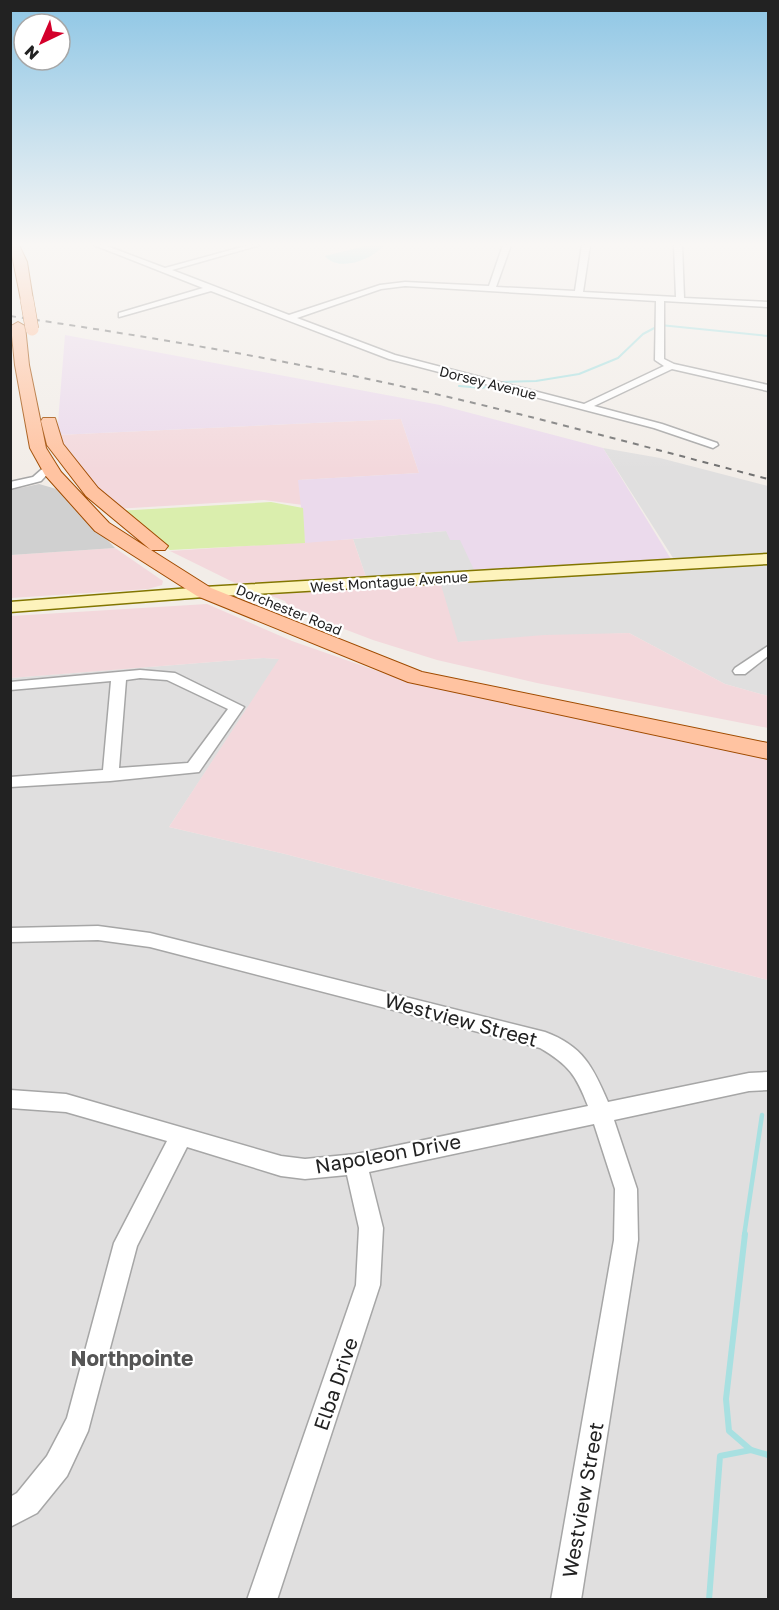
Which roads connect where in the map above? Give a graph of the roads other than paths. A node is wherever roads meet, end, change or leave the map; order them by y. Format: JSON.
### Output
{"nodes":[{"id":1,"x":24,"y":320,"type":"edge"},
{"id":2,"x":293,"y":320,"type":"edge"},
{"id":3,"x":659,"y":320,"type":"edge"},
{"id":4,"x":25,"y":328,"type":"junction"},
{"id":5,"x":671,"y":366,"type":"junction"},
{"id":6,"x":768,"y":388,"type":"edge"},
{"id":7,"x":585,"y":407,"type":"junction"},
{"id":8,"x":712,"y":445,"type":"dead end"},
{"id":9,"x":49,"y":466,"type":"junction"},
{"id":10,"x":26,"y":483,"type":"junction"},
{"id":11,"x":61,"y":484,"type":"junction"},
{"id":12,"x":10,"y":486,"type":"edge"},
{"id":13,"x":768,"y":559,"type":"edge"},
{"id":14,"x":241,"y":591,"type":"junction"},
{"id":15,"x":204,"y":592,"type":"junction"},
{"id":16,"x":10,"y":607,"type":"edge"},
{"id":17,"x":768,"y":650,"type":"edge"},
{"id":18,"x":740,"y":671,"type":"dead end"},
{"id":19,"x":119,"y":676,"type":"junction"},
{"id":20,"x":10,"y":686,"type":"edge"},
{"id":21,"x":768,"y":737,"type":"edge"},
{"id":22,"x":768,"y":751,"type":"edge"},
{"id":23,"x":110,"y":776,"type":"junction"},
{"id":24,"x":10,"y":782,"type":"edge"},
{"id":25,"x":10,"y":935,"type":"edge"},
{"id":26,"x":768,"y":1081,"type":"edge"},
{"id":27,"x":10,"y":1099,"type":"edge"},
{"id":28,"x":601,"y":1112,"type":"junction"},
{"id":29,"x":182,"y":1135,"type":"junction"},
{"id":30,"x":356,"y":1164,"type":"junction"},
{"id":31,"x":10,"y":1513,"type":"edge"},
{"id":32,"x":262,"y":1599,"type":"edge"},
{"id":33,"x":566,"y":1599,"type":"edge"}],
"edges":[{"from":1,"to":4,"type":"main road","name":"Dorchester Road","bridge":true},
{"from":2,"to":7,"type":"street","name":"Dorsey Avenue"},
{"from":3,"to":5,"type":"street"},
{"from":4,"to":9,"type":"main road","name":"Dorchester Road"},
{"from":4,"to":14,"type":"main road","name":"Dorchester Road"},
{"from":5,"to":6,"type":"street"},
{"from":5,"to":7,"type":"street"},
{"from":7,"to":8,"type":"street","name":"Dorsey Avenue"},
{"from":9,"to":10,"type":"street"},
{"from":9,"to":11,"type":"main road","name":"Dorchester Road"},
{"from":10,"to":11,"type":"street"},
{"from":10,"to":12,"type":"street"},
{"from":11,"to":15,"type":"main road","name":"Dorchester Road"},
{"from":13,"to":14,"type":"street","name":"West Montague Avenue"},
{"from":14,"to":15,"type":"street","name":"West Montague Avenue"},
{"from":14,"to":21,"type":"main road","name":"Dorchester Road"},
{"from":15,"to":16,"type":"street","name":"West Montague Avenue"},
{"from":15,"to":22,"type":"main road","name":"Dorchester Road"},
{"from":17,"to":18,"type":"street"},
{"from":19,"to":20,"type":"street"},
{"from":19,"to":23,"type":"street"},
{"from":19,"to":23,"type":"street"},
{"from":23,"to":24,"type":"street"},
{"from":25,"to":28,"type":"street","name":"Westview Street"},
{"from":26,"to":28,"type":"street","name":"Napoleon Drive"},
{"from":27,"to":29,"type":"street","name":"Napoleon Drive"},
{"from":28,"to":30,"type":"street","name":"Napoleon Drive"},
{"from":28,"to":33,"type":"street","name":"Westview Street"},
{"from":29,"to":30,"type":"street","name":"Napoleon Drive"},
{"from":29,"to":31,"type":"street"},
{"from":30,"to":32,"type":"street","name":"Elba Drive"}]}
